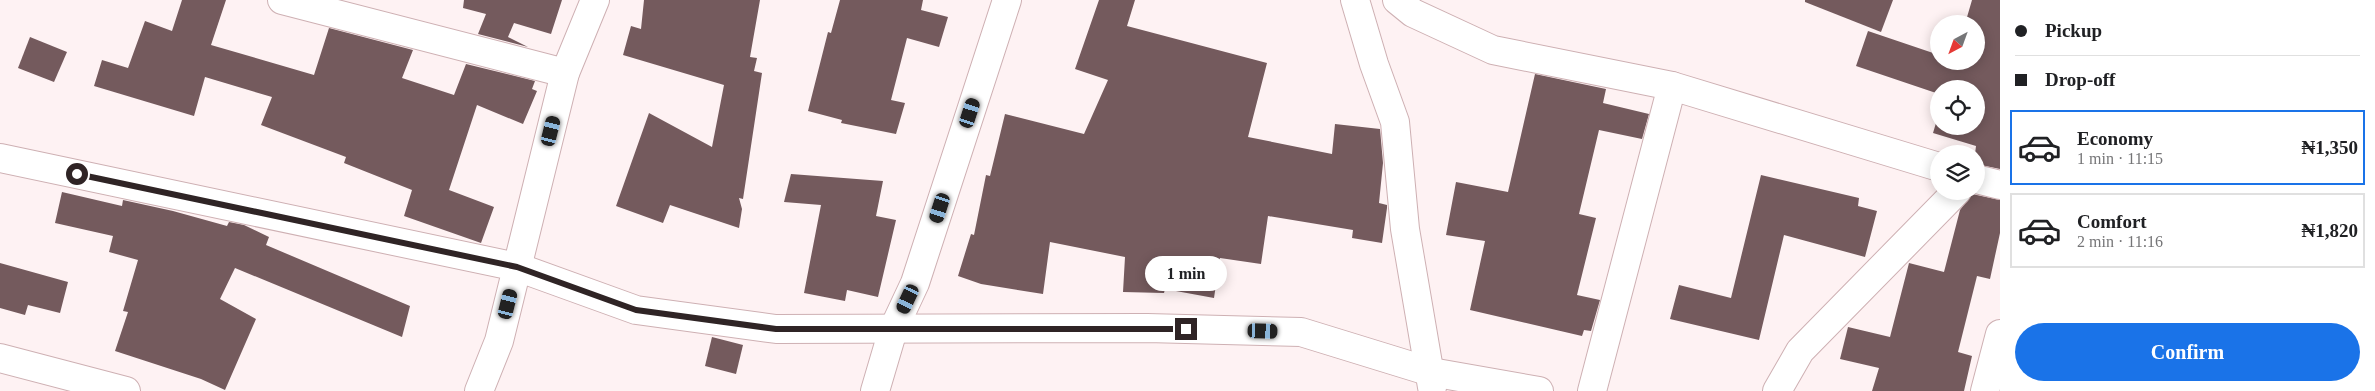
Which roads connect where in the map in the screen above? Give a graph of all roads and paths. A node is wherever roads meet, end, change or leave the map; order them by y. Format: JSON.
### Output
{"nodes":[{"id":1,"x":282,"y":0,"type":"edge"},
{"id":2,"x":595,"y":0,"type":"edge"},
{"id":3,"x":1007,"y":0,"type":"edge"},
{"id":4,"x":1355,"y":0,"type":"edge"},
{"id":5,"x":1407,"y":4,"type":"edge"},
{"id":6,"x":565,"y":73,"type":"junction"},
{"id":7,"x":1672,"y":86,"type":"junction"},
{"id":8,"x":0,"y":158,"type":"edge"},
{"id":9,"x":1930,"y":165,"type":"edge"},
{"id":10,"x":1985,"y":181,"type":"edge"},
{"id":11,"x":2000,"y":184,"type":"edge"},
{"id":12,"x":1949,"y":200,"type":"edge"},
{"id":13,"x":517,"y":267,"type":"junction"},
{"id":14,"x":893,"y":330,"type":"junction"},
{"id":15,"x":2000,"y":334,"type":"edge"},
{"id":16,"x":0,"y":358,"type":"edge"},
{"id":17,"x":1432,"y":381,"type":"edge"},
{"id":18,"x":126,"y":391,"type":"edge"},
{"id":19,"x":480,"y":391,"type":"edge"},
{"id":20,"x":875,"y":391,"type":"edge"},
{"id":21,"x":1540,"y":391,"type":"edge"},
{"id":22,"x":1592,"y":391,"type":"edge"},
{"id":23,"x":1777,"y":391,"type":"edge"},
{"id":24,"x":1985,"y":391,"type":"edge"}],
"edges":[{"from":1,"to":6,"type":"street"},
{"from":2,"to":6,"type":"street"},
{"from":3,"to":14,"type":"street"},
{"from":4,"to":17,"type":"street"},
{"from":5,"to":7,"type":"street"},
{"from":6,"to":13,"type":"street"},
{"from":7,"to":9,"type":"street"},
{"from":7,"to":22,"type":"street"},
{"from":8,"to":13,"type":"street"},
{"from":10,"to":11,"type":"street"},
{"from":12,"to":23,"type":"street"},
{"from":13,"to":14,"type":"street"},
{"from":13,"to":19,"type":"street"},
{"from":14,"to":17,"type":"street"},
{"from":14,"to":20,"type":"street"},
{"from":15,"to":24,"type":"street"},
{"from":16,"to":18,"type":"street"},
{"from":17,"to":21,"type":"street"}]}
